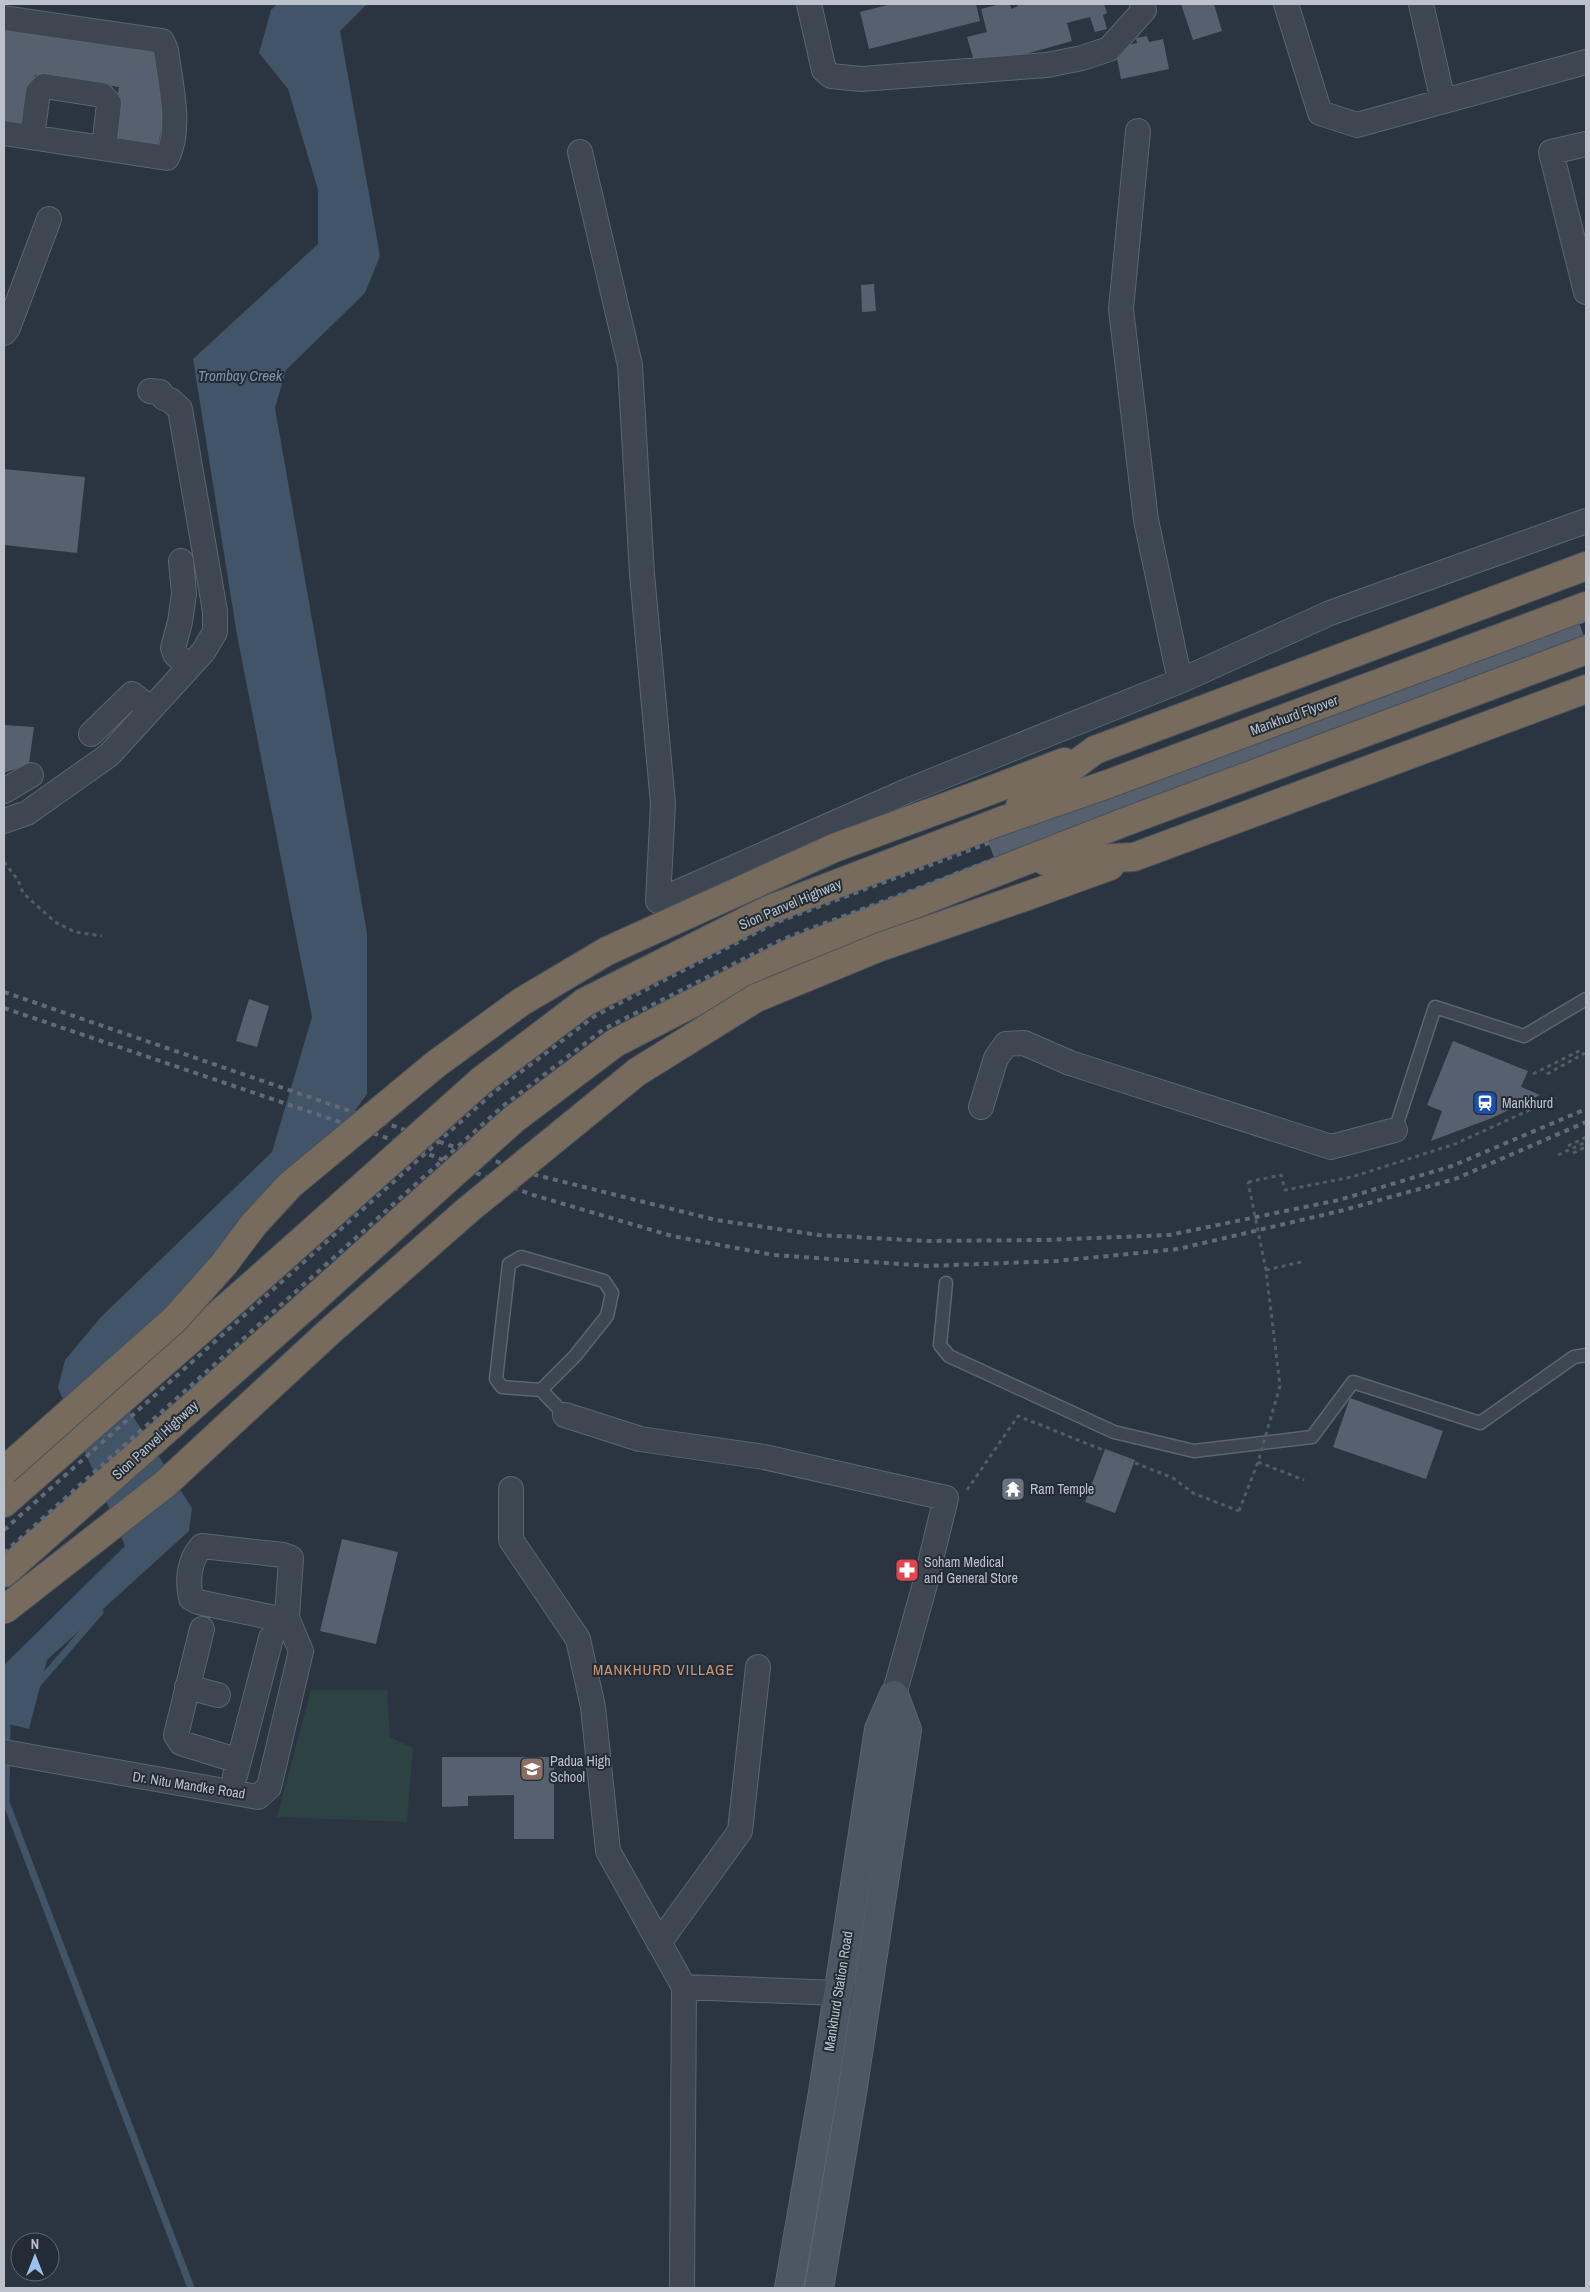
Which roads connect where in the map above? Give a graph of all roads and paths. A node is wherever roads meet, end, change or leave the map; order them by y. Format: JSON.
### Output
{"nodes":[{"id":1,"x":809,"y":4,"type":"edge"},
{"id":2,"x":1142,"y":4,"type":"edge"},
{"id":3,"x":1286,"y":4,"type":"edge"},
{"id":4,"x":1420,"y":4,"type":"edge"},
{"id":5,"x":4,"y":18,"type":"edge"},
{"id":6,"x":1586,"y":62,"type":"edge"},
{"id":7,"x":1444,"y":101,"type":"junction"},
{"id":8,"x":1138,"y":131,"type":"dead end"},
{"id":9,"x":4,"y":133,"type":"edge"},
{"id":10,"x":32,"y":137,"type":"junction"},
{"id":11,"x":1586,"y":144,"type":"edge"},
{"id":12,"x":104,"y":148,"type":"junction"},
{"id":13,"x":580,"y":152,"type":"dead end"},
{"id":14,"x":49,"y":219,"type":"dead end"},
{"id":15,"x":1586,"y":292,"type":"edge"},
{"id":16,"x":4,"y":333,"type":"edge"},
{"id":17,"x":150,"y":391,"type":"dead end"},
{"id":18,"x":1586,"y":521,"type":"edge"},
{"id":19,"x":181,"y":561,"type":"dead end"},
{"id":20,"x":1586,"y":566,"type":"edge"},
{"id":21,"x":1586,"y":606,"type":"edge"},
{"id":22,"x":1586,"y":650,"type":"edge"},
{"id":23,"x":189,"y":668,"type":"junction"},
{"id":24,"x":1180,"y":681,"type":"junction"},
{"id":25,"x":1586,"y":689,"type":"edge"},
{"id":26,"x":151,"y":709,"type":"junction"},
{"id":27,"x":91,"y":734,"type":"dead end"},
{"id":28,"x":1095,"y":750,"type":"junction"},
{"id":29,"x":31,"y":776,"type":"dead end"},
{"id":30,"x":4,"y":791,"type":"edge"},
{"id":31,"x":1001,"y":820,"type":"junction"},
{"id":32,"x":4,"y":821,"type":"edge"},
{"id":33,"x":1134,"y":857,"type":"junction"},
{"id":34,"x":4,"y":862,"type":"edge"},
{"id":35,"x":1020,"y":862,"type":"junction"},
{"id":36,"x":102,"y":936,"type":"dead end"},
{"id":37,"x":1586,"y":999,"type":"edge"},
{"id":38,"x":1583,"y":1049,"type":"dead end"},
{"id":39,"x":1586,"y":1053,"type":"edge"},
{"id":40,"x":1534,"y":1074,"type":"dead end"},
{"id":41,"x":1547,"y":1074,"type":"dead end"},
{"id":42,"x":1556,"y":1098,"type":"dead end"},
{"id":43,"x":981,"y":1107,"type":"dead end"},
{"id":44,"x":1395,"y":1130,"type":"joint"},
{"id":45,"x":1586,"y":1137,"type":"edge"},
{"id":46,"x":1586,"y":1142,"type":"edge"},
{"id":47,"x":1568,"y":1146,"type":"dead end"},
{"id":48,"x":1586,"y":1147,"type":"edge"},
{"id":49,"x":1573,"y":1153,"type":"dead end"},
{"id":50,"x":1558,"y":1156,"type":"dead end"},
{"id":51,"x":1301,"y":1262,"type":"dead end"},
{"id":52,"x":1266,"y":1270,"type":"junction"},
{"id":53,"x":946,"y":1283,"type":"dead end"},
{"id":54,"x":1586,"y":1355,"type":"edge"},
{"id":55,"x":541,"y":1390,"type":"junction"},
{"id":56,"x":564,"y":1415,"type":"joint"},
{"id":57,"x":1258,"y":1462,"type":"junction"},
{"id":58,"x":4,"y":1471,"type":"edge"},
{"id":59,"x":1304,"y":1480,"type":"dead end"},
{"id":60,"x":511,"y":1489,"type":"dead end"},
{"id":61,"x":946,"y":1498,"type":"junction"},
{"id":62,"x":4,"y":1503,"type":"edge"},
{"id":63,"x":4,"y":1573,"type":"edge"},
{"id":64,"x":4,"y":1610,"type":"edge"},
{"id":65,"x":287,"y":1618,"type":"junction"},
{"id":66,"x":202,"y":1629,"type":"dead end"},
{"id":67,"x":271,"y":1638,"type":"dead end"},
{"id":68,"x":758,"y":1667,"type":"dead end"},
{"id":69,"x":187,"y":1687,"type":"junction"},
{"id":70,"x":218,"y":1694,"type":"dead end"},
{"id":71,"x":894,"y":1695,"type":"junction"},
{"id":72,"x":4,"y":1752,"type":"edge"},
{"id":73,"x":239,"y":1761,"type":"junction"},
{"id":74,"x":231,"y":1792,"type":"junction"},
{"id":75,"x":660,"y":1943,"type":"junction"},
{"id":76,"x":684,"y":1987,"type":"junction"},
{"id":77,"x":838,"y":1993,"type":"junction"},
{"id":78,"x":866,"y":1998,"type":"junction"},
{"id":79,"x":682,"y":2288,"type":"edge"},
{"id":80,"x":789,"y":2288,"type":"edge"},
{"id":81,"x":819,"y":2288,"type":"edge"}],
"edges":[{"from":1,"to":2,"type":"street"},
{"from":3,"to":7,"type":"street"},
{"from":4,"to":7,"type":"street"},
{"from":5,"to":12,"type":"street"},
{"from":6,"to":7,"type":"street"},
{"from":8,"to":24,"type":"street"},
{"from":9,"to":10,"type":"street"},
{"from":10,"to":12,"type":"street"},
{"from":10,"to":12,"type":"street"},
{"from":11,"to":15,"type":"street"},
{"from":13,"to":24,"type":"street"},
{"from":14,"to":16,"type":"street"},
{"from":17,"to":23,"type":"street"},
{"from":18,"to":24,"type":"street"},
{"from":19,"to":23,"type":"street"},
{"from":20,"to":28,"type":"highway"},
{"from":21,"to":31,"type":"highway","name":"Mankhurd Flyover"},
{"from":22,"to":35,"type":"highway"},
{"from":23,"to":26,"type":"street"},
{"from":25,"to":33,"type":"highway"},
{"from":26,"to":27,"type":"street"},
{"from":26,"to":32,"type":"street"},
{"from":28,"to":31,"type":"highway"},
{"from":28,"to":58,"type":"highway","bridge":true},
{"from":29,"to":30,"type":"street"},
{"from":31,"to":62,"type":"highway","name":"Sion Panvel Highway","bridge":true},
{"from":33,"to":35,"type":"highway"},
{"from":33,"to":64,"type":"highway","bridge":true},
{"from":34,"to":36,"type":"path"},
{"from":35,"to":63,"type":"highway","name":"Sion Panvel Highway","bridge":true},
{"from":37,"to":44,"type":"lane"},
{"from":38,"to":40,"type":"path"},
{"from":39,"to":41,"type":"path"},
{"from":42,"to":52,"type":"path","bridge":true},
{"from":43,"to":44,"type":"street"},
{"from":45,"to":47,"type":"path"},
{"from":46,"to":50,"type":"path"},
{"from":48,"to":49,"type":"path"},
{"from":51,"to":52,"type":"path"},
{"from":52,"to":57,"type":"path","bridge":true},
{"from":53,"to":54,"type":"lane"},
{"from":55,"to":55,"type":"lane"},
{"from":55,"to":56,"type":"lane"},
{"from":56,"to":61,"type":"street"},
{"from":57,"to":59,"type":"path"},
{"from":57,"to":61,"type":"path","bridge":true},
{"from":60,"to":75,"type":"street"},
{"from":61,"to":71,"type":"street","name":"Mankhurd Station Road"},
{"from":65,"to":65,"type":"street"},
{"from":65,"to":74,"type":"street","name":"Dr. Nitu Mandke Road"},
{"from":66,"to":69,"type":"street"},
{"from":67,"to":73,"type":"street"},
{"from":68,"to":75,"type":"street"},
{"from":69,"to":70,"type":"street"},
{"from":69,"to":73,"type":"street"},
{"from":71,"to":77,"type":"street","name":"Mankhurd Station Road"},
{"from":71,"to":78,"type":"street","name":"Mankhurd Station Road"},
{"from":72,"to":74,"type":"street","name":"Dr. Nitu Mandke Road"},
{"from":73,"to":74,"type":"street"},
{"from":75,"to":76,"type":"street"},
{"from":76,"to":77,"type":"street"},
{"from":76,"to":79,"type":"street"},
{"from":77,"to":78,"type":"street"},
{"from":77,"to":80,"type":"street","name":"Mankhurd Station Road"},
{"from":78,"to":81,"type":"street","name":"Mankhurd Station Road"}]}
